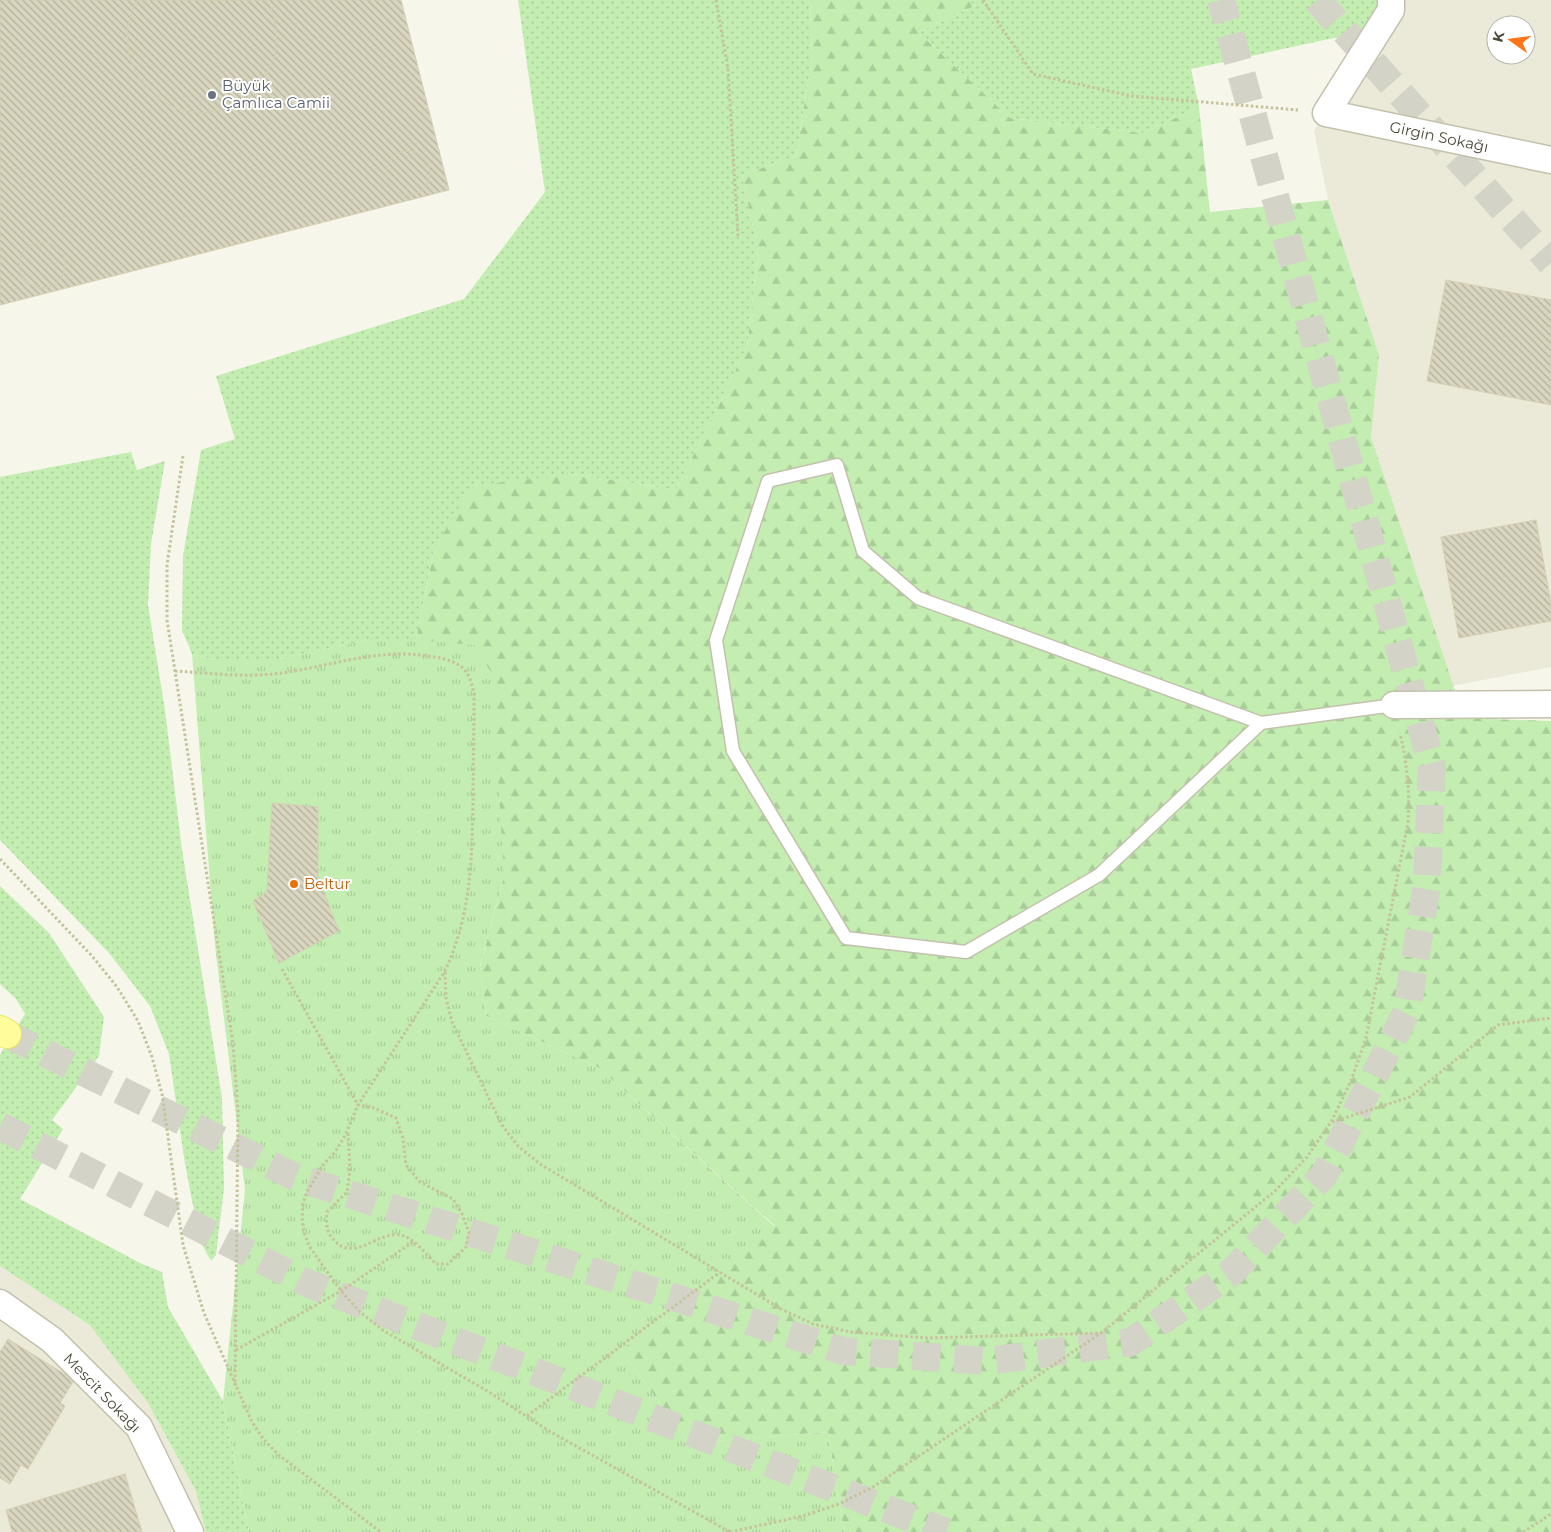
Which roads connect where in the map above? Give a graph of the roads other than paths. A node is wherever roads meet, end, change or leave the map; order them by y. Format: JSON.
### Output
{"nodes":[{"id":1,"x":1391,"y":0,"type":"edge"},
{"id":2,"x":1551,"y":160,"type":"edge"},
{"id":3,"x":1551,"y":704,"type":"edge"},
{"id":4,"x":1394,"y":706,"type":"joint"},
{"id":5,"x":1261,"y":723,"type":"junction"},
{"id":6,"x":0,"y":1303,"type":"edge"},
{"id":7,"x":190,"y":1532,"type":"edge"}],
"edges":[{"from":1,"to":2,"type":"street","name":"Girgin Sokağı"},
{"from":3,"to":4,"type":"street"},
{"from":4,"to":5,"type":"lane"},
{"from":5,"to":5,"type":"lane"},
{"from":6,"to":7,"type":"street","name":"Mescit Sokağı"}]}
